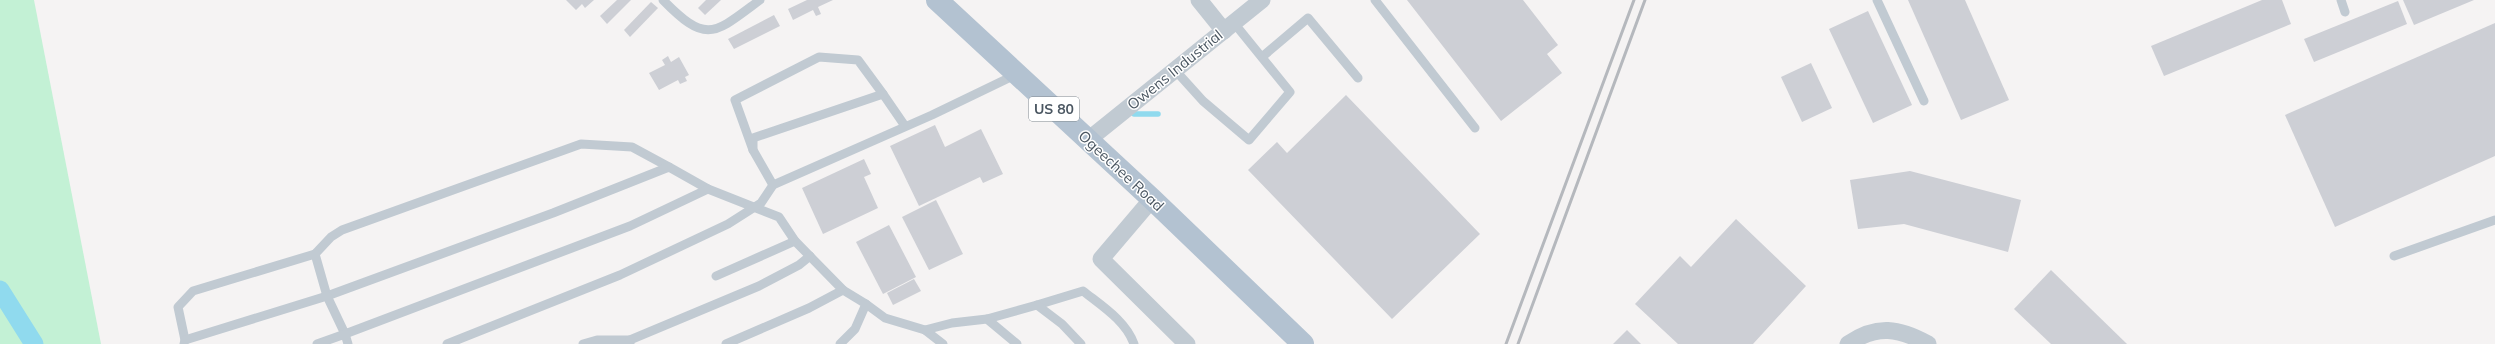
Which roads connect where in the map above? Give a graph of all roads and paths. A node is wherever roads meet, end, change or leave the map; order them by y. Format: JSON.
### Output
{"nodes":[{"id":1,"x":664,"y":0,"type":"edge"},
{"id":2,"x":760,"y":0,"type":"edge"},
{"id":3,"x":937,"y":0,"type":"edge"},
{"id":4,"x":1199,"y":0,"type":"edge"},
{"id":5,"x":1262,"y":0,"type":"edge"},
{"id":6,"x":1375,"y":0,"type":"edge"},
{"id":7,"x":1877,"y":0,"type":"edge"},
{"id":8,"x":2341,"y":0,"type":"edge"},
{"id":9,"x":2345,"y":12,"type":"dead end"},
{"id":10,"x":1229,"y":27,"type":"junction"},
{"id":11,"x":1262,"y":57,"type":"junction"},
{"id":12,"x":1175,"y":70,"type":"junction"},
{"id":13,"x":1016,"y":74,"type":"junction"},
{"id":14,"x":1358,"y":78,"type":"dead end"},
{"id":15,"x":883,"y":94,"type":"junction"},
{"id":16,"x":1924,"y":101,"type":"dead end"},
{"id":17,"x":905,"y":126,"type":"junction"},
{"id":18,"x":1475,"y":128,"type":"dead end"},
{"id":19,"x":1088,"y":140,"type":"junction"},
{"id":20,"x":753,"y":150,"type":"junction"},
{"id":21,"x":669,"y":167,"type":"junction"},
{"id":22,"x":772,"y":185,"type":"junction"},
{"id":23,"x":708,"y":188,"type":"junction"},
{"id":24,"x":1152,"y":199,"type":"junction"},
{"id":25,"x":755,"y":207,"type":"junction"},
{"id":26,"x":2495,"y":220,"type":"edge"},
{"id":27,"x":795,"y":241,"type":"junction"},
{"id":28,"x":315,"y":254,"type":"junction"},
{"id":29,"x":810,"y":256,"type":"junction"},
{"id":30,"x":2394,"y":256,"type":"dead end"},
{"id":31,"x":716,"y":276,"type":"dead end"},
{"id":32,"x":843,"y":290,"type":"junction"},
{"id":33,"x":327,"y":296,"type":"junction"},
{"id":34,"x":866,"y":304,"type":"junction"},
{"id":35,"x":1037,"y":305,"type":"junction"},
{"id":36,"x":987,"y":319,"type":"junction"},
{"id":37,"x":925,"y":330,"type":"junction"},
{"id":38,"x":345,"y":334,"type":"junction"},
{"id":39,"x":184,"y":342,"type":"edge"},
{"id":40,"x":630,"y":342,"type":"edge"},
{"id":41,"x":317,"y":344,"type":"edge"},
{"id":42,"x":348,"y":344,"type":"edge"},
{"id":43,"x":447,"y":344,"type":"edge"},
{"id":44,"x":583,"y":344,"type":"edge"},
{"id":45,"x":726,"y":344,"type":"edge"},
{"id":46,"x":840,"y":344,"type":"edge"},
{"id":47,"x":943,"y":344,"type":"edge"},
{"id":48,"x":1017,"y":344,"type":"edge"},
{"id":49,"x":1080,"y":344,"type":"edge"},
{"id":50,"x":1134,"y":344,"type":"edge"},
{"id":51,"x":1187,"y":344,"type":"edge"},
{"id":52,"x":1303,"y":344,"type":"edge"},
{"id":53,"x":1848,"y":344,"type":"edge"},
{"id":54,"x":1928,"y":344,"type":"edge"}],
"edges":[{"from":1,"to":2,"type":"lane"},
{"from":3,"to":13,"type":"main road","name":"Ogeechee Road","number":"US 80"},
{"from":4,"to":10,"type":"street"},
{"from":5,"to":10,"type":"street","name":"Owens Industrial"},
{"from":6,"to":18,"type":"lane"},
{"from":7,"to":16,"type":"lane"},
{"from":8,"to":9,"type":"lane"},
{"from":10,"to":11,"type":"lane"},
{"from":10,"to":12,"type":"street","name":"Owens Industrial"},
{"from":11,"to":12,"type":"lane"},
{"from":11,"to":14,"type":"lane"},
{"from":12,"to":19,"type":"street","name":"Owens Industrial"},
{"from":13,"to":17,"type":"lane"},
{"from":13,"to":19,"type":"main road","name":"Ogeechee Road","number":"US 80"},
{"from":15,"to":17,"type":"lane"},
{"from":15,"to":20,"type":"lane"},
{"from":15,"to":20,"type":"lane"},
{"from":17,"to":22,"type":"lane"},
{"from":19,"to":24,"type":"main road","name":"Ogeechee Road","number":"US 80"},
{"from":20,"to":22,"type":"lane"},
{"from":21,"to":23,"type":"lane"},
{"from":21,"to":28,"type":"lane"},
{"from":21,"to":33,"type":"lane"},
{"from":22,"to":25,"type":"lane"},
{"from":23,"to":25,"type":"lane"},
{"from":23,"to":38,"type":"lane"},
{"from":24,"to":51,"type":"street"},
{"from":24,"to":52,"type":"main road","name":"Ogeechee Road","number":"US 80"},
{"from":25,"to":27,"type":"lane"},
{"from":25,"to":43,"type":"lane"},
{"from":26,"to":30,"type":"lane"},
{"from":27,"to":29,"type":"lane"},
{"from":27,"to":31,"type":"lane"},
{"from":28,"to":33,"type":"lane"},
{"from":28,"to":39,"type":"lane"},
{"from":29,"to":32,"type":"lane"},
{"from":29,"to":40,"type":"lane"},
{"from":32,"to":34,"type":"lane"},
{"from":32,"to":45,"type":"lane"},
{"from":33,"to":38,"type":"lane"},
{"from":33,"to":39,"type":"lane"},
{"from":34,"to":37,"type":"lane"},
{"from":34,"to":46,"type":"lane"},
{"from":35,"to":36,"type":"lane"},
{"from":35,"to":49,"type":"lane"},
{"from":35,"to":50,"type":"lane"},
{"from":36,"to":37,"type":"lane"},
{"from":36,"to":48,"type":"lane"},
{"from":37,"to":47,"type":"lane"},
{"from":38,"to":41,"type":"lane"},
{"from":38,"to":42,"type":"lane"},
{"from":40,"to":44,"type":"lane"},
{"from":53,"to":54,"type":"street"}]}
